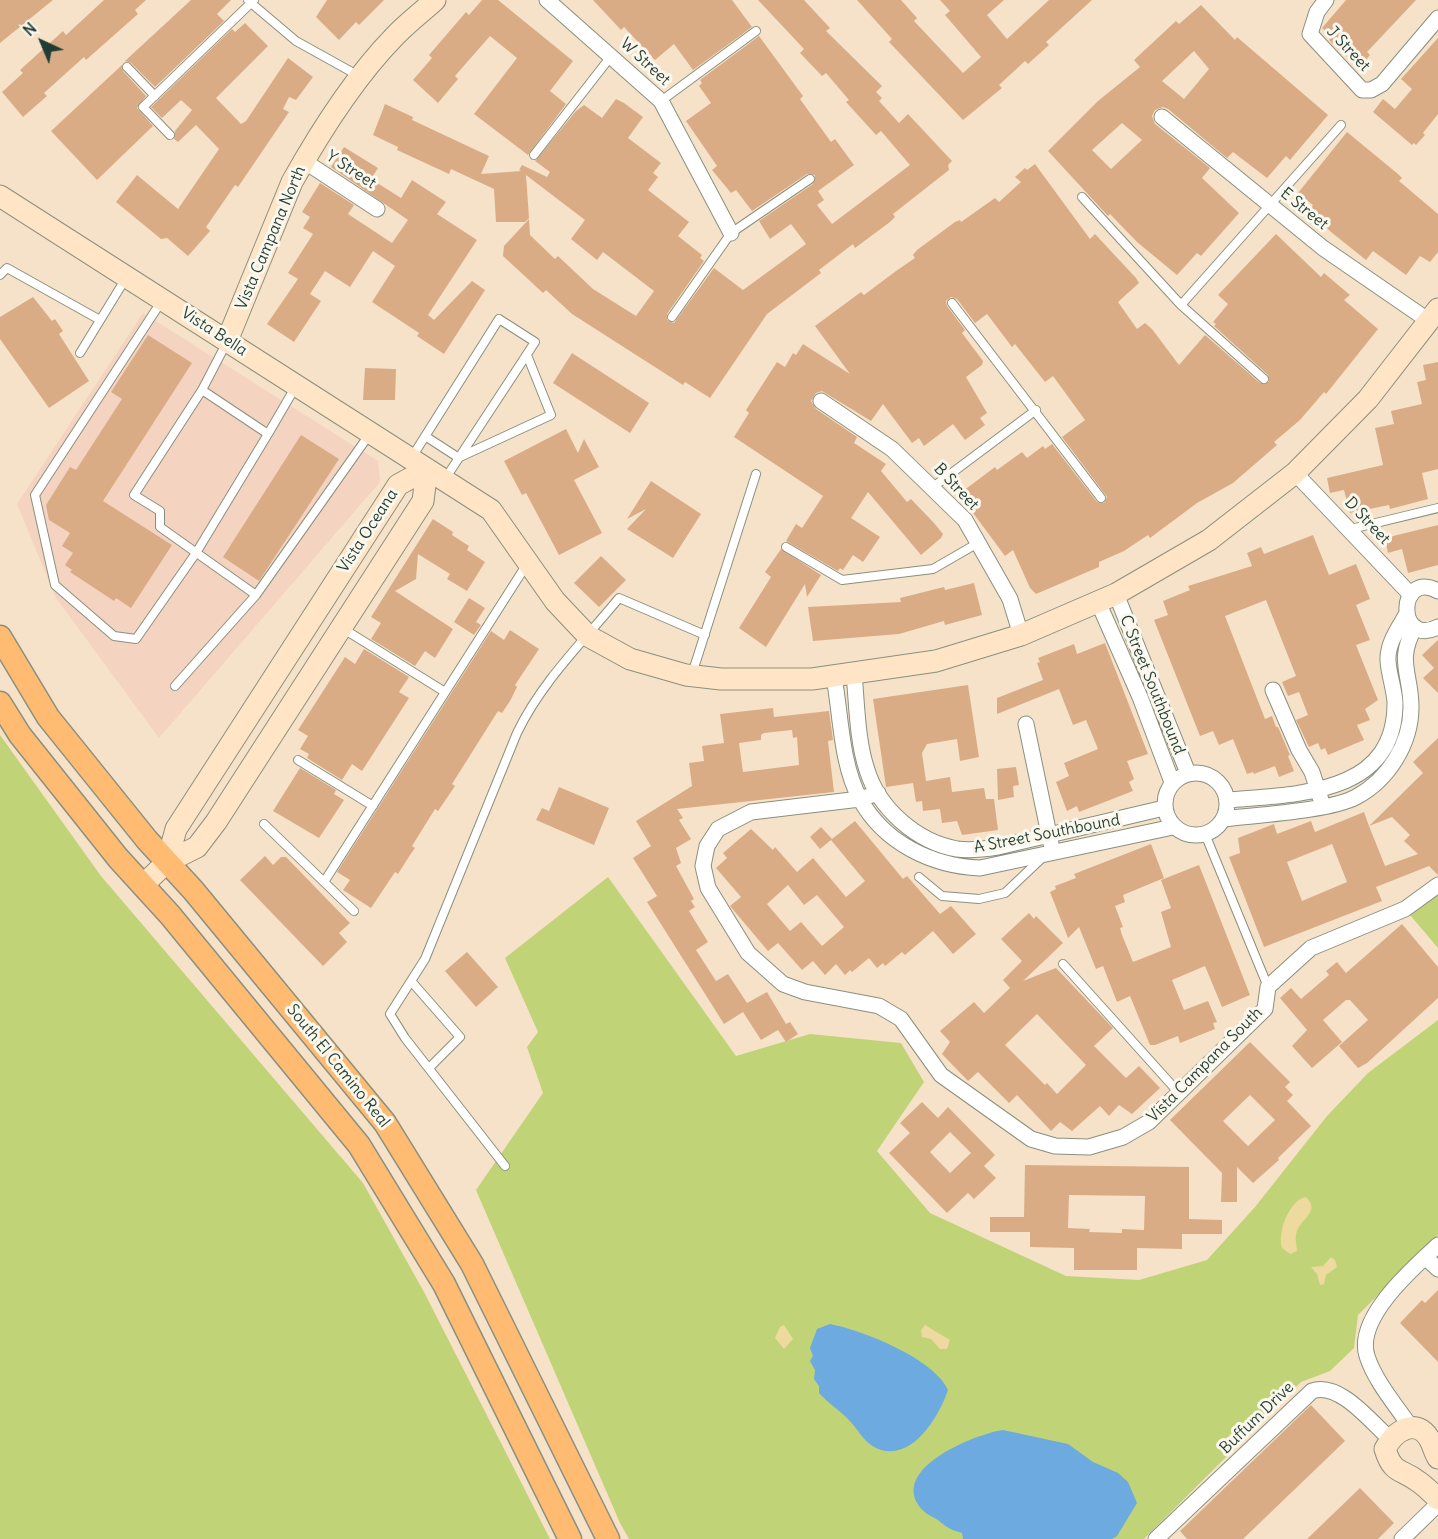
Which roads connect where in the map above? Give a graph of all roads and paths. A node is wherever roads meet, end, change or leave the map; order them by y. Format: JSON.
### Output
{"nodes":[{"id":1,"x":435,"y":0,"type":"edge"},
{"id":2,"x":547,"y":0,"type":"edge"},
{"id":3,"x":1326,"y":0,"type":"edge"},
{"id":4,"x":251,"y":1,"type":"edge"},
{"id":5,"x":1438,"y":18,"type":"edge"},
{"id":6,"x":756,"y":31,"type":"dead end"},
{"id":7,"x":612,"y":55,"type":"junction"},
{"id":8,"x":127,"y":67,"type":"dead end"},
{"id":9,"x":360,"y":77,"type":"junction"},
{"id":10,"x":155,"y":96,"type":"junction"},
{"id":11,"x":661,"y":101,"type":"junction"},
{"id":12,"x":1162,"y":117,"type":"dead end"},
{"id":13,"x":1341,"y":125,"type":"dead end"},
{"id":14,"x":170,"y":135,"type":"dead end"},
{"id":15,"x":534,"y":155,"type":"dead end"},
{"id":16,"x":304,"y":160,"type":"junction"},
{"id":17,"x":810,"y":179,"type":"dead end"},
{"id":18,"x":0,"y":196,"type":"edge"},
{"id":19,"x":1082,"y":197,"type":"dead end"},
{"id":20,"x":1270,"y":205,"type":"junction"},
{"id":21,"x":377,"y":209,"type":"dead end"},
{"id":22,"x":731,"y":233,"type":"junction"},
{"id":23,"x":0,"y":275,"type":"edge"},
{"id":24,"x":126,"y":277,"type":"junction"},
{"id":25,"x":162,"y":299,"type":"junction"},
{"id":26,"x":952,"y":303,"type":"dead end"},
{"id":27,"x":1181,"y":305,"type":"junction"},
{"id":28,"x":1433,"y":315,"type":"edge"},
{"id":29,"x":672,"y":317,"type":"dead end"},
{"id":30,"x":100,"y":320,"type":"junction"},
{"id":31,"x":227,"y":341,"type":"junction"},
{"id":32,"x":80,"y":353,"type":"dead end"},
{"id":33,"x":527,"y":356,"type":"junction"},
{"id":34,"x":1264,"y":379,"type":"dead end"},
{"id":35,"x":297,"y":385,"type":"junction"},
{"id":36,"x":202,"y":390,"type":"junction"},
{"id":37,"x":821,"y":401,"type":"dead end"},
{"id":38,"x":1036,"y":410,"type":"junction"},
{"id":39,"x":371,"y":433,"type":"junction"},
{"id":40,"x":268,"y":434,"type":"junction"},
{"id":41,"x":425,"y":436,"type":"junction"},
{"id":42,"x":459,"y":458,"type":"junction"},
{"id":43,"x":427,"y":469,"type":"junction"},
{"id":44,"x":1295,"y":473,"type":"junction"},
{"id":45,"x":756,"y":474,"type":"dead end"},
{"id":46,"x":933,"y":487,"type":"junction"},
{"id":47,"x":1101,"y":498,"type":"dead end"},
{"id":48,"x":1438,"y":508,"type":"edge"},
{"id":49,"x":1351,"y":530,"type":"junction"},
{"id":50,"x":978,"y":543,"type":"junction"},
{"id":51,"x":786,"y":547,"type":"dead end"},
{"id":52,"x":196,"y":553,"type":"junction"},
{"id":53,"x":528,"y":563,"type":"junction"},
{"id":54,"x":1436,"y":588,"type":"edge"},
{"id":55,"x":256,"y":595,"type":"junction"},
{"id":56,"x":1411,"y":595,"type":"junction"},
{"id":57,"x":1107,"y":598,"type":"junction"},
{"id":58,"x":1411,"y":621,"type":"junction"},
{"id":59,"x":341,"y":627,"type":"junction"},
{"id":60,"x":1438,"y":627,"type":"edge"},
{"id":61,"x":705,"y":635,"type":"junction"},
{"id":62,"x":1021,"y":635,"type":"junction"},
{"id":63,"x":588,"y":636,"type":"junction"},
{"id":64,"x":0,"y":638,"type":"edge"},
{"id":65,"x":844,"y":675,"type":"junction"},
{"id":66,"x":692,"y":676,"type":"junction"},
{"id":67,"x":175,"y":686,"type":"dead end"},
{"id":68,"x":1273,"y":690,"type":"dead end"},
{"id":69,"x":445,"y":692,"type":"junction"},
{"id":70,"x":0,"y":703,"type":"edge"},
{"id":71,"x":1026,"y":724,"type":"dead end"},
{"id":72,"x":1386,"y":743,"type":"junction"},
{"id":73,"x":1401,"y":749,"type":"junction"},
{"id":74,"x":298,"y":760,"type":"dead end"},
{"id":75,"x":1188,"y":773,"type":"junction"},
{"id":76,"x":1172,"y":782,"type":"junction"},
{"id":77,"x":1319,"y":791,"type":"junction"},
{"id":78,"x":878,"y":793,"type":"junction"},
{"id":79,"x":860,"y":799,"type":"junction"},
{"id":80,"x":1228,"y":800,"type":"junction"},
{"id":81,"x":373,"y":806,"type":"junction"},
{"id":82,"x":1322,"y":806,"type":"junction"},
{"id":83,"x":1164,"y":808,"type":"junction"},
{"id":84,"x":1224,"y":819,"type":"junction"},
{"id":85,"x":264,"y":824,"type":"dead end"},
{"id":86,"x":1173,"y":827,"type":"junction"},
{"id":87,"x":1205,"y":834,"type":"junction"},
{"id":88,"x":1049,"y":837,"type":"junction"},
{"id":89,"x":1049,"y":854,"type":"junction"},
{"id":90,"x":167,"y":862,"type":"junction"},
{"id":91,"x":919,"y":877,"type":"dead end"},
{"id":92,"x":324,"y":882,"type":"junction"},
{"id":93,"x":143,"y":885,"type":"junction"},
{"id":94,"x":1438,"y":885,"type":"edge"},
{"id":95,"x":354,"y":912,"type":"dead end"},
{"id":96,"x":1063,"y":964,"type":"dead end"},
{"id":97,"x":411,"y":981,"type":"junction"},
{"id":98,"x":1268,"y":987,"type":"junction"},
{"id":99,"x":429,"y":1068,"type":"junction"},
{"id":100,"x":1179,"y":1093,"type":"junction"},
{"id":101,"x":505,"y":1166,"type":"dead end"},
{"id":102,"x":1438,"y":1245,"type":"edge"},
{"id":103,"x":1425,"y":1257,"type":"junction"},
{"id":104,"x":1438,"y":1269,"type":"edge"},
{"id":105,"x":1410,"y":1426,"type":"junction"},
{"id":106,"x":1390,"y":1439,"type":"junction"},
{"id":107,"x":1438,"y":1458,"type":"edge"},
{"id":108,"x":1438,"y":1499,"type":"edge"},
{"id":109,"x":1438,"y":1504,"type":"edge"},
{"id":110,"x":570,"y":1539,"type":"edge"},
{"id":111,"x":608,"y":1539,"type":"edge"},
{"id":112,"x":1156,"y":1539,"type":"edge"},
{"id":113,"x":1402,"y":1539,"type":"edge"}],
"edges":[{"from":1,"to":9,"type":"street","name":"Vista Campana North"},
{"from":2,"to":7,"type":"street","name":"W Street"},
{"from":3,"to":5,"type":"street","name":"J Street"},
{"from":4,"to":9,"type":"lane"},
{"from":4,"to":10,"type":"lane"},
{"from":6,"to":11,"type":"lane"},
{"from":7,"to":11,"type":"street","name":"W Street"},
{"from":7,"to":15,"type":"lane"},
{"from":8,"to":10,"type":"lane"},
{"from":9,"to":16,"type":"street","name":"Vista Campana North"},
{"from":10,"to":14,"type":"lane"},
{"from":11,"to":22,"type":"street","name":"W Street"},
{"from":12,"to":20,"type":"street","name":"E Street"},
{"from":13,"to":20,"type":"lane"},
{"from":16,"to":21,"type":"street","name":"Y Street"},
{"from":16,"to":31,"type":"street","name":"Vista Campana North"},
{"from":17,"to":22,"type":"lane"},
{"from":18,"to":24,"type":"street","name":"Vista Bella"},
{"from":19,"to":27,"type":"lane"},
{"from":20,"to":27,"type":"lane"},
{"from":20,"to":28,"type":"street","name":"E Street"},
{"from":22,"to":29,"type":"lane"},
{"from":23,"to":30,"type":"lane"},
{"from":24,"to":25,"type":"street","name":"Vista Bella"},
{"from":24,"to":30,"type":"lane"},
{"from":25,"to":31,"type":"street","name":"Vista Bella"},
{"from":25,"to":52,"type":"lane"},
{"from":26,"to":38,"type":"lane"},
{"from":27,"to":34,"type":"lane"},
{"from":28,"to":44,"type":"street"},
{"from":30,"to":32,"type":"lane"},
{"from":31,"to":35,"type":"street","name":"Vista Bella"},
{"from":31,"to":36,"type":"lane"},
{"from":33,"to":41,"type":"lane"},
{"from":33,"to":42,"type":"lane"},
{"from":33,"to":42,"type":"lane"},
{"from":35,"to":39,"type":"street","name":"Vista Bella"},
{"from":35,"to":40,"type":"lane"},
{"from":36,"to":40,"type":"lane"},
{"from":36,"to":52,"type":"lane"},
{"from":37,"to":46,"type":"street","name":"B Street"},
{"from":38,"to":46,"type":"lane"},
{"from":38,"to":47,"type":"lane"},
{"from":39,"to":43,"type":"street","name":"Vista Bella"},
{"from":39,"to":55,"type":"lane"},
{"from":40,"to":52,"type":"lane"},
{"from":41,"to":42,"type":"lane"},
{"from":41,"to":43,"type":"lane"},
{"from":42,"to":43,"type":"lane"},
{"from":43,"to":53,"type":"street"},
{"from":43,"to":59,"type":"street","name":"Vista Oceana"},
{"from":43,"to":90,"type":"street","name":"Vista Oceana"},
{"from":44,"to":49,"type":"street","name":"D Street"},
{"from":44,"to":57,"type":"street"},
{"from":45,"to":61,"type":"lane"},
{"from":46,"to":50,"type":"street","name":"B Street"},
{"from":48,"to":49,"type":"lane"},
{"from":49,"to":56,"type":"street","name":"D Street"},
{"from":50,"to":51,"type":"lane"},
{"from":50,"to":62,"type":"street","name":"B Street"},
{"from":52,"to":55,"type":"lane"},
{"from":53,"to":63,"type":"street"},
{"from":53,"to":69,"type":"lane"},
{"from":54,"to":56,"type":"street"},
{"from":55,"to":67,"type":"lane"},
{"from":56,"to":58,"type":"street"},
{"from":57,"to":62,"type":"street"},
{"from":57,"to":75,"type":"street"},
{"from":57,"to":76,"type":"street","name":"C Street Southbound"},
{"from":58,"to":60,"type":"street"},
{"from":58,"to":72,"type":"street"},
{"from":58,"to":73,"type":"street"},
{"from":59,"to":69,"type":"lane"},
{"from":59,"to":90,"type":"street","name":"Vista Oceana"},
{"from":61,"to":63,"type":"lane"},
{"from":61,"to":66,"type":"lane"},
{"from":62,"to":65,"type":"street"},
{"from":63,"to":66,"type":"street"},
{"from":63,"to":97,"type":"lane"},
{"from":64,"to":90,"type":"main road","name":"South El Camino Real"},
{"from":65,"to":66,"type":"street"},
{"from":65,"to":78,"type":"street"},
{"from":65,"to":79,"type":"street","name":"A Street Southbound"},
{"from":68,"to":77,"type":"street"},
{"from":69,"to":81,"type":"lane"},
{"from":70,"to":93,"type":"main road","name":"South El Camino Real"},
{"from":71,"to":88,"type":"street"},
{"from":72,"to":73,"type":"street"},
{"from":72,"to":77,"type":"street"},
{"from":73,"to":82,"type":"street"},
{"from":74,"to":81,"type":"lane"},
{"from":75,"to":76,"type":"street"},
{"from":75,"to":80,"type":"street"},
{"from":76,"to":83,"type":"street"},
{"from":77,"to":80,"type":"street"},
{"from":77,"to":82,"type":"street"},
{"from":78,"to":79,"type":"street","name":"Vista Campana South"},
{"from":78,"to":88,"type":"street"},
{"from":79,"to":89,"type":"street","name":"A Street Southbound"},
{"from":79,"to":100,"type":"street","name":"Vista Campana South"},
{"from":80,"to":84,"type":"street"},
{"from":81,"to":92,"type":"lane"},
{"from":82,"to":84,"type":"street"},
{"from":83,"to":86,"type":"street"},
{"from":83,"to":88,"type":"street"},
{"from":84,"to":87,"type":"street"},
{"from":85,"to":92,"type":"lane"},
{"from":86,"to":87,"type":"street"},
{"from":86,"to":89,"type":"street","name":"A Street Southbound"},
{"from":87,"to":98,"type":"lane","name":"Vista Campana South"},
{"from":88,"to":89,"type":"street"},
{"from":89,"to":91,"type":"lane"},
{"from":90,"to":93,"type":"street","name":"Vista Oceana"},
{"from":90,"to":111,"type":"main road","name":"South El Camino Real"},
{"from":92,"to":95,"type":"lane"},
{"from":93,"to":110,"type":"main road","name":"South El Camino Real"},
{"from":94,"to":98,"type":"street","name":"Vista Campana South"},
{"from":96,"to":100,"type":"lane"},
{"from":97,"to":99,"type":"lane"},
{"from":97,"to":99,"type":"lane"},
{"from":98,"to":100,"type":"street","name":"Vista Campana South"},
{"from":99,"to":101,"type":"lane"},
{"from":102,"to":103,"type":"street"},
{"from":103,"to":104,"type":"street"},
{"from":103,"to":105,"type":"street"},
{"from":105,"to":106,"type":"street"},
{"from":105,"to":107,"type":"street"},
{"from":106,"to":108,"type":"street"},
{"from":106,"to":112,"type":"street","name":"Buffum Drive"},
{"from":109,"to":113,"type":"street"}]}
